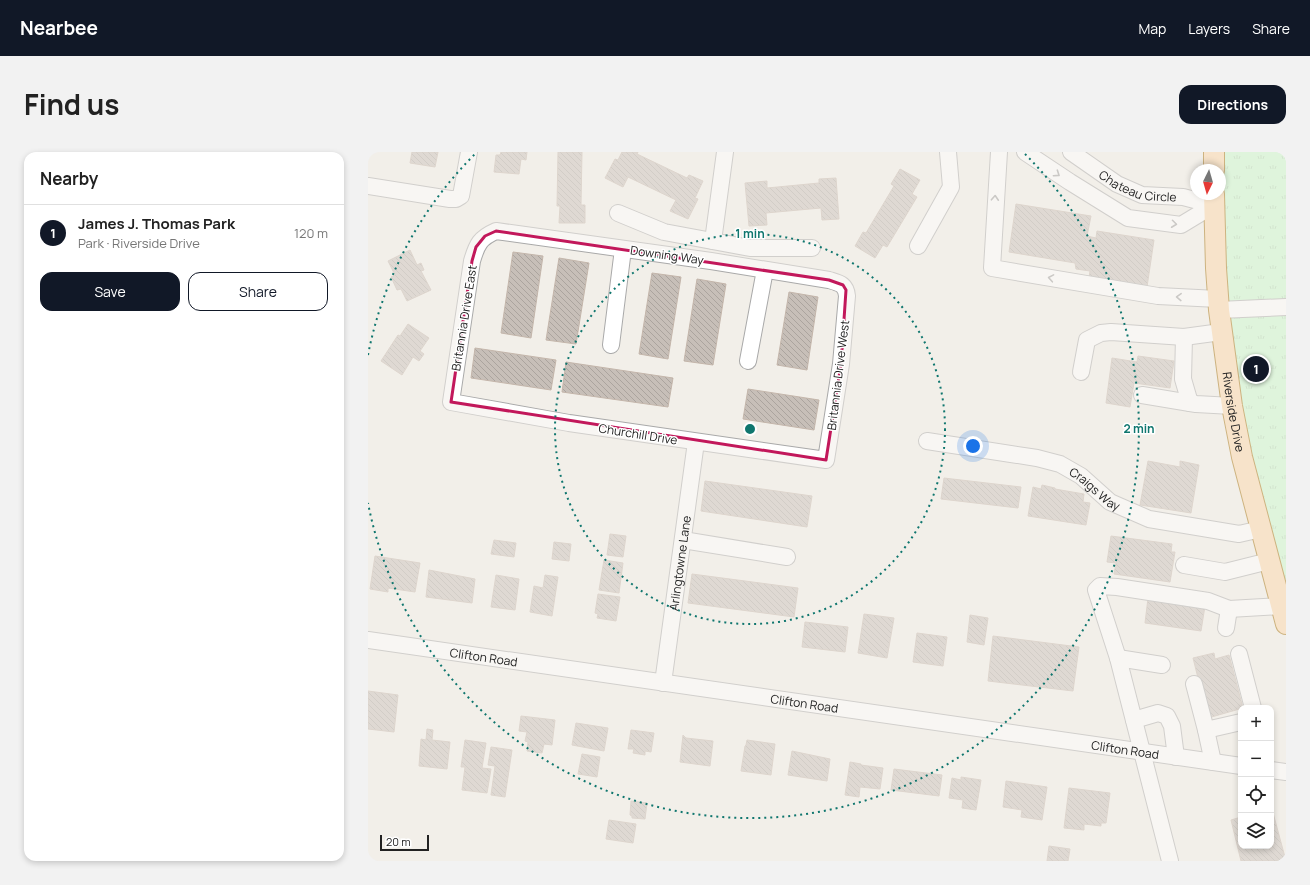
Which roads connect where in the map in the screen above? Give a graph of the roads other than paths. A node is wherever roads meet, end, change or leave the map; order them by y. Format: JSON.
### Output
{"nodes":[{"id":1,"x":469,"y":152,"type":"edge"},
{"id":2,"x":725,"y":152,"type":"edge"},
{"id":3,"x":948,"y":152,"type":"edge"},
{"id":4,"x":999,"y":152,"type":"edge"},
{"id":5,"x":1025,"y":152,"type":"edge"},
{"id":6,"x":1071,"y":152,"type":"edge"},
{"id":7,"x":1214,"y":152,"type":"edge"},
{"id":8,"x":1214,"y":164,"type":"edge"},
{"id":9,"x":368,"y":186,"type":"edge"},
{"id":10,"x":1190,"y":198,"type":"edge"},
{"id":11,"x":1214,"y":200,"type":"edge"},
{"id":12,"x":618,"y":213,"type":"dead end"},
{"id":13,"x":485,"y":236,"type":"joint"},
{"id":14,"x":713,"y":241,"type":"junction"},
{"id":15,"x":918,"y":246,"type":"dead end"},
{"id":16,"x":812,"y":248,"type":"dead end"},
{"id":17,"x":623,"y":249,"type":"junction"},
{"id":18,"x":765,"y":270,"type":"junction"},
{"id":19,"x":846,"y":290,"type":"joint"},
{"id":20,"x":1219,"y":304,"type":"junction"},
{"id":21,"x":1286,"y":307,"type":"edge"},
{"id":22,"x":1222,"y":332,"type":"junction"},
{"id":23,"x":1184,"y":337,"type":"junction"},
{"id":24,"x":611,"y":345,"type":"dead end"},
{"id":25,"x":748,"y":361,"type":"dead end"},
{"id":26,"x":1081,"y":372,"type":"dead end"},
{"id":27,"x":1142,"y":395,"type":"dead end"},
{"id":28,"x":451,"y":402,"type":"joint"},
{"id":29,"x":1190,"y":403,"type":"junction"},
{"id":30,"x":1232,"y":406,"type":"junction"},
{"id":31,"x":927,"y":441,"type":"dead end"},
{"id":32,"x":696,"y":442,"type":"junction"},
{"id":33,"x":826,"y":460,"type":"joint"},
{"id":34,"x":1261,"y":529,"type":"junction"},
{"id":35,"x":683,"y":540,"type":"junction"},
{"id":36,"x":788,"y":557,"type":"dead end"},
{"id":37,"x":1269,"y":560,"type":"junction"},
{"id":38,"x":1184,"y":565,"type":"dead end"},
{"id":39,"x":1229,"y":609,"type":"junction"},
{"id":40,"x":1284,"y":615,"type":"edge"},
{"id":41,"x":1226,"y":628,"type":"dead end"},
{"id":42,"x":368,"y":640,"type":"edge"},
{"id":43,"x":1239,"y":654,"type":"dead end"},
{"id":44,"x":1118,"y":658,"type":"junction"},
{"id":45,"x":1162,"y":665,"type":"dead end"},
{"id":46,"x":663,"y":683,"type":"junction"},
{"id":47,"x":1194,"y":684,"type":"dead end"},
{"id":48,"x":1252,"y":705,"type":"edge"},
{"id":49,"x":1134,"y":720,"type":"junction"},
{"id":50,"x":1238,"y":723,"type":"edge"},
{"id":51,"x":1206,"y":730,"type":"junction"},
{"id":52,"x":1142,"y":752,"type":"junction"},
{"id":53,"x":1176,"y":757,"type":"junction"},
{"id":54,"x":1213,"y":762,"type":"junction"},
{"id":55,"x":1238,"y":766,"type":"edge"},
{"id":56,"x":1274,"y":770,"type":"edge"},
{"id":57,"x":1286,"y":772,"type":"edge"},
{"id":58,"x":1170,"y":861,"type":"edge"}],
"edges":[{"from":1,"to":9,"type":"street"},
{"from":2,"to":14,"type":"street"},
{"from":3,"to":15,"type":"street"},
{"from":20,"to":4,"type":"street","one_way":true},
{"from":5,"to":11,"type":"street","one_way":true},
{"from":6,"to":10,"type":"street","name":"Chateau Circle"},
{"from":7,"to":8,"type":"main road"},
{"from":11,"to":20,"type":"main road","name":"Riverside Drive"},
{"from":12,"to":14,"type":"street"},
{"from":13,"to":17,"type":"street","name":"Downing Way"},
{"from":13,"to":28,"type":"street","name":"Britannia Drive East"},
{"from":14,"to":16,"type":"street"},
{"from":17,"to":18,"type":"street","name":"Downing Way"},
{"from":17,"to":24,"type":"street"},
{"from":18,"to":19,"type":"street","name":"Downing Way"},
{"from":18,"to":25,"type":"street"},
{"from":19,"to":33,"type":"street","name":"Britannia Drive West"},
{"from":20,"to":21,"type":"street"},
{"from":20,"to":22,"type":"main road","name":"Riverside Drive"},
{"from":22,"to":23,"type":"street"},
{"from":22,"to":30,"type":"main road","name":"Riverside Drive"},
{"from":23,"to":26,"type":"street"},
{"from":23,"to":29,"type":"street"},
{"from":27,"to":29,"type":"street"},
{"from":28,"to":32,"type":"street","name":"Churchill Drive"},
{"from":29,"to":30,"type":"street"},
{"from":30,"to":34,"type":"main road","name":"Riverside Drive"},
{"from":31,"to":34,"type":"street","name":"Craigs Way"},
{"from":32,"to":33,"type":"street","name":"Churchill Drive"},
{"from":32,"to":35,"type":"street","name":"Arlingtowne Lane"},
{"from":34,"to":37,"type":"main road","name":"Riverside Drive"},
{"from":35,"to":36,"type":"street"},
{"from":35,"to":46,"type":"street","name":"Arlingtowne Lane"},
{"from":37,"to":38,"type":"street"},
{"from":37,"to":40,"type":"main road","name":"Riverside Drive"},
{"from":39,"to":40,"type":"street"},
{"from":39,"to":41,"type":"street"},
{"from":39,"to":44,"type":"street"},
{"from":42,"to":46,"type":"street","name":"Clifton Road"},
{"from":43,"to":48,"type":"street"},
{"from":44,"to":45,"type":"street"},
{"from":44,"to":49,"type":"street"},
{"from":46,"to":52,"type":"street","name":"Clifton Road"},
{"from":47,"to":51,"type":"street"},
{"from":49,"to":52,"type":"street"},
{"from":49,"to":53,"type":"street"},
{"from":50,"to":51,"type":"street"},
{"from":51,"to":54,"type":"street"},
{"from":52,"to":53,"type":"street","name":"Clifton Road"},
{"from":52,"to":58,"type":"street"},
{"from":53,"to":54,"type":"street","name":"Clifton Road"},
{"from":54,"to":55,"type":"street","name":"Clifton Road"},
{"from":56,"to":57,"type":"street"}]}
